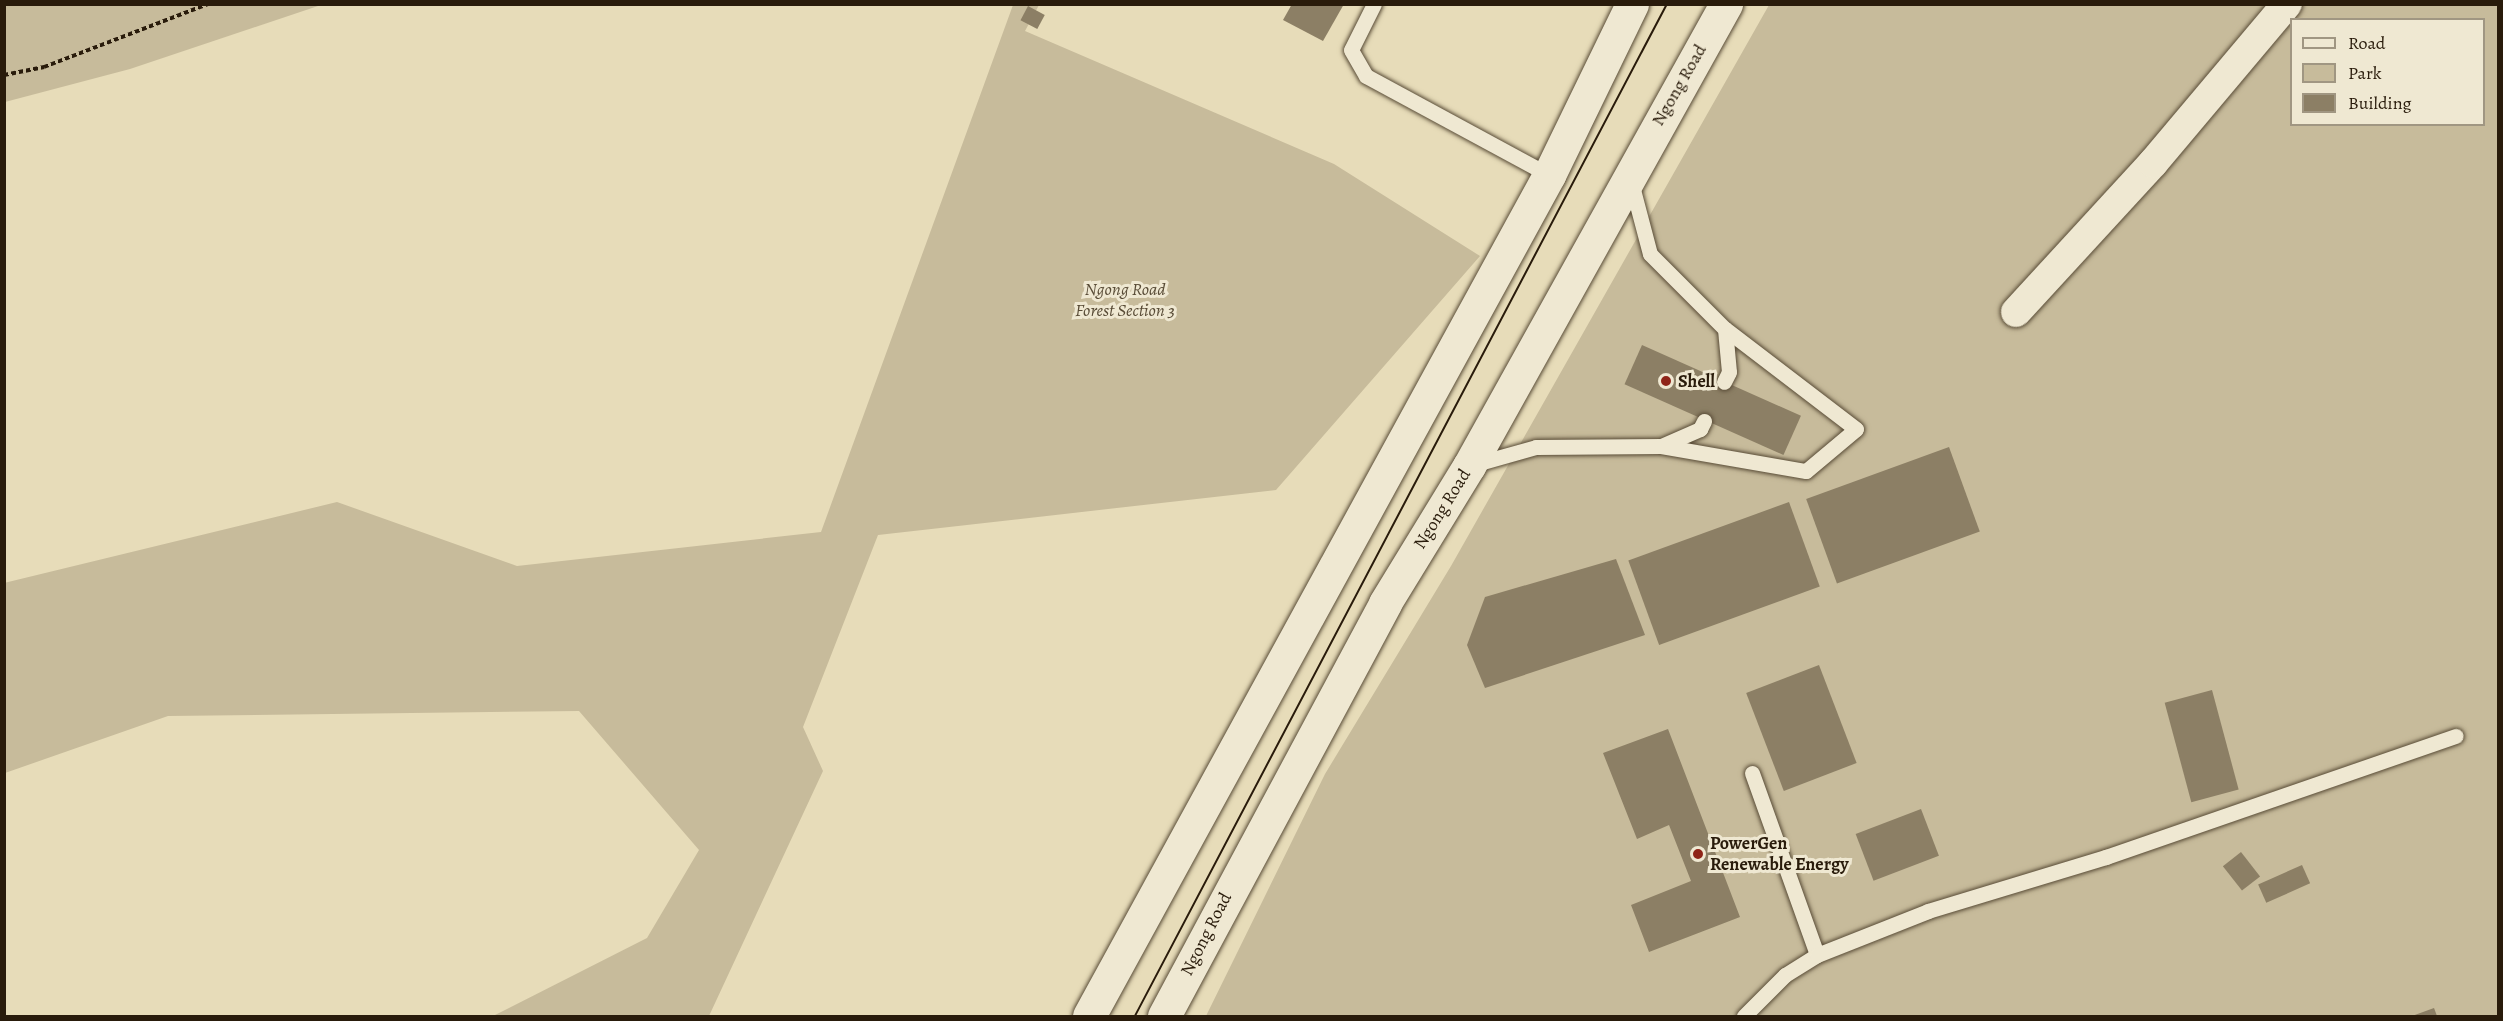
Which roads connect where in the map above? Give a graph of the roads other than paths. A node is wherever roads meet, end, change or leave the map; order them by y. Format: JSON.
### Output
{"nodes":[{"id":1,"x":1374,"y":4,"type":"edge"},
{"id":2,"x":1726,"y":4,"type":"edge"},
{"id":3,"x":2286,"y":4,"type":"edge"},
{"id":4,"x":1627,"y":6,"type":"edge"},
{"id":5,"x":1629,"y":173,"type":"junction"},
{"id":6,"x":1549,"y":175,"type":"junction"},
{"id":7,"x":2016,"y":312,"type":"dead end"},
{"id":8,"x":1725,"y":329,"type":"junction"},
{"id":9,"x":1724,"y":382,"type":"dead end"},
{"id":10,"x":1704,"y":421,"type":"dead end"},
{"id":11,"x":1661,"y":446,"type":"junction"},
{"id":12,"x":1469,"y":466,"type":"junction"},
{"id":13,"x":2456,"y":736,"type":"dead end"},
{"id":14,"x":1752,"y":773,"type":"dead end"},
{"id":15,"x":1817,"y":955,"type":"junction"},
{"id":16,"x":1089,"y":1017,"type":"edge"},
{"id":17,"x":1164,"y":1017,"type":"edge"},
{"id":18,"x":1744,"y":1017,"type":"edge"}],
"edges":[{"from":1,"to":6,"type":"lane"},
{"from":2,"to":5,"type":"main road","name":"Ngong Road"},
{"from":3,"to":7,"type":"street"},
{"from":4,"to":6,"type":"main road"},
{"from":5,"to":8,"type":"lane"},
{"from":5,"to":12,"type":"main road","name":"Ngong Road"},
{"from":6,"to":16,"type":"main road"},
{"from":8,"to":9,"type":"lane"},
{"from":8,"to":11,"type":"lane"},
{"from":10,"to":11,"type":"lane"},
{"from":11,"to":12,"type":"lane"},
{"from":12,"to":17,"type":"main road","name":"Ngong Road"},
{"from":13,"to":15,"type":"lane"},
{"from":14,"to":15,"type":"lane"},
{"from":15,"to":18,"type":"lane"}]}
